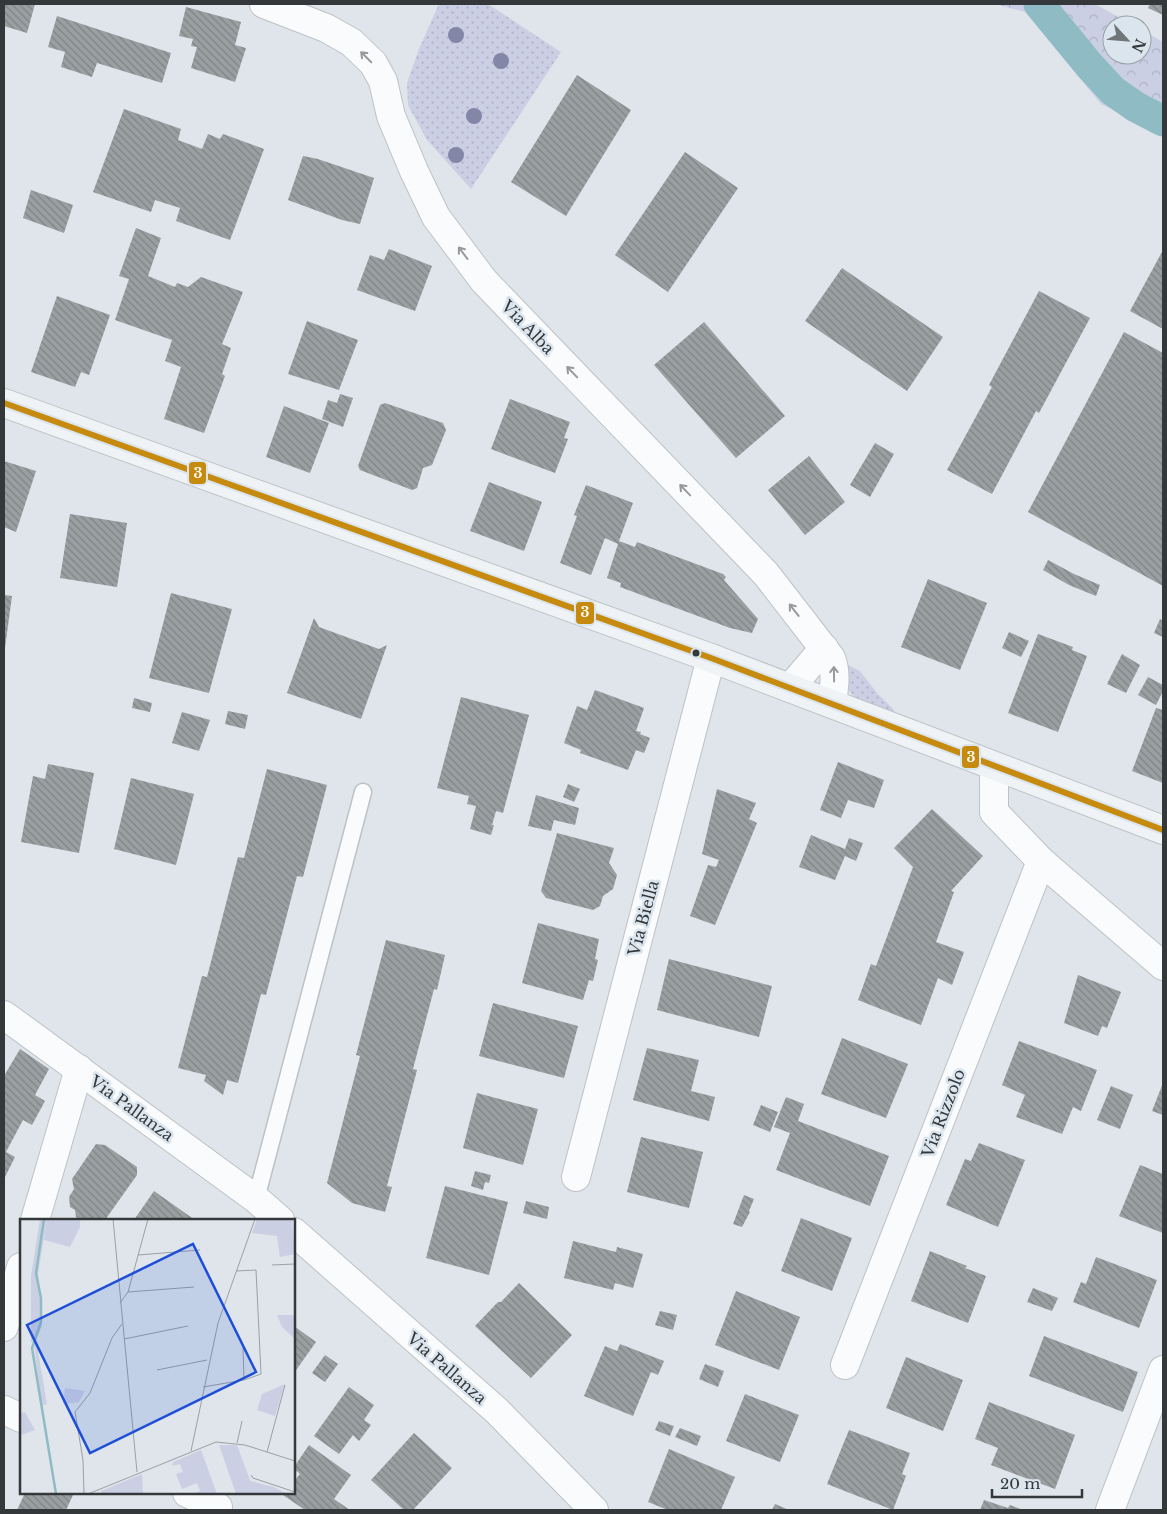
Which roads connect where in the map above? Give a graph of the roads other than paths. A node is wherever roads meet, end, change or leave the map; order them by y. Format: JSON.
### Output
{"nodes":[{"id":1,"x":264,"y":4,"type":"edge"},
{"id":2,"x":4,"y":403,"type":"edge"},
{"id":3,"x":824,"y":648,"type":"junction"},
{"id":4,"x":711,"y":658,"type":"junction"},
{"id":5,"x":790,"y":688,"type":"junction"},
{"id":6,"x":832,"y":703,"type":"junction"},
{"id":7,"x":994,"y":767,"type":"junction"},
{"id":8,"x":363,"y":792,"type":"dead end"},
{"id":9,"x":1163,"y":830,"type":"edge"},
{"id":10,"x":1041,"y":861,"type":"junction"},
{"id":11,"x":1163,"y":966,"type":"edge"},
{"id":12,"x":4,"y":1015,"type":"edge"},
{"id":13,"x":79,"y":1069,"type":"junction"},
{"id":14,"x":576,"y":1178,"type":"dead end"},
{"id":15,"x":256,"y":1199,"type":"junction"},
{"id":16,"x":35,"y":1219,"type":"edge"},
{"id":17,"x":279,"y":1219,"type":"edge"},
{"id":18,"x":295,"y":1233,"type":"edge"},
{"id":19,"x":20,"y":1271,"type":"edge"},
{"id":20,"x":4,"y":1327,"type":"edge"},
{"id":21,"x":845,"y":1364,"type":"dead end"},
{"id":22,"x":1163,"y":1370,"type":"edge"},
{"id":23,"x":4,"y":1410,"type":"edge"},
{"id":24,"x":20,"y":1418,"type":"edge"},
{"id":25,"x":189,"y":1494,"type":"edge"},
{"id":26,"x":218,"y":1507,"type":"dead end"},
{"id":27,"x":594,"y":1510,"type":"edge"},
{"id":28,"x":1110,"y":1510,"type":"edge"}],
"edges":[{"from":3,"to":1,"type":"street","name":"Via Alba","one_way":true},
{"from":2,"to":4,"type":"main road"},
{"from":3,"to":5,"type":"street"},
{"from":6,"to":3,"type":"street","name":"Via Alba","one_way":true},
{"from":4,"to":5,"type":"main road"},
{"from":4,"to":14,"type":"street","name":"Via Biella"},
{"from":5,"to":6,"type":"main road"},
{"from":6,"to":7,"type":"main road"},
{"from":7,"to":9,"type":"main road"},
{"from":7,"to":10,"type":"street"},
{"from":8,"to":15,"type":"lane"},
{"from":10,"to":11,"type":"street"},
{"from":10,"to":21,"type":"street","name":"Via Rizzolo"},
{"from":12,"to":13,"type":"street","name":"Via Pallanza"},
{"from":13,"to":15,"type":"street","name":"Via Pallanza"},
{"from":13,"to":16,"type":"street","name":"Via Pallanza"},
{"from":15,"to":17,"type":"street","name":"Via Pallanza"},
{"from":18,"to":27,"type":"street","name":"Via Pallanza"},
{"from":19,"to":20,"type":"street"},
{"from":22,"to":28,"type":"street"},
{"from":23,"to":24,"type":"street"},
{"from":25,"to":26,"type":"street"}]}
